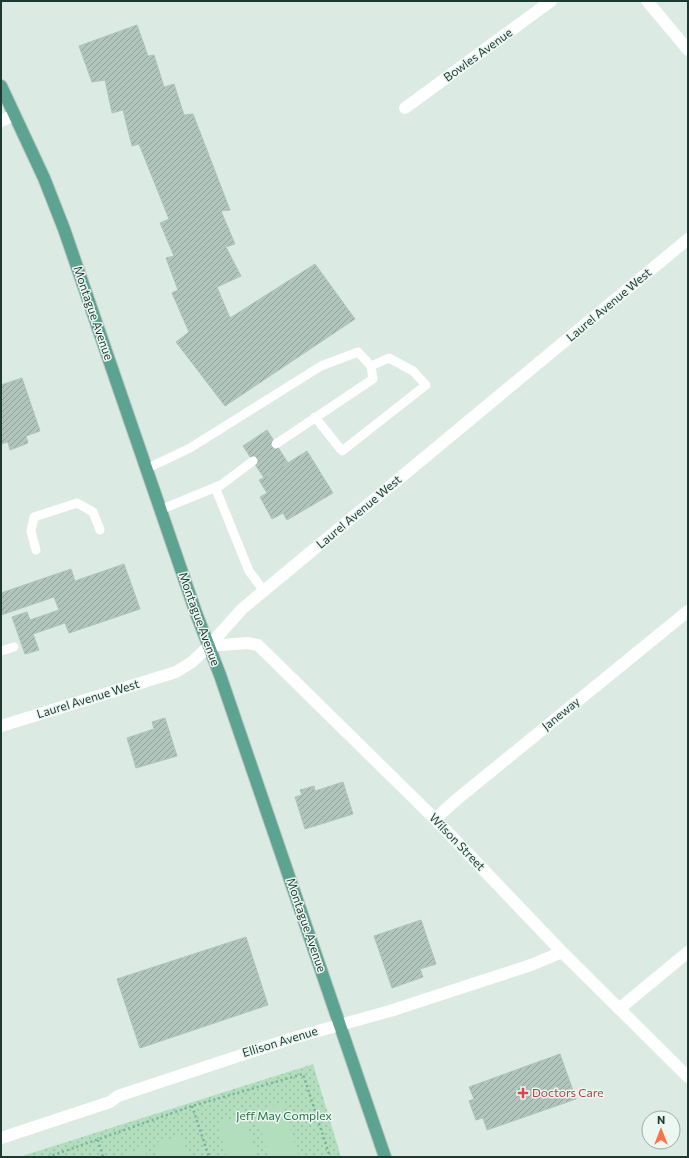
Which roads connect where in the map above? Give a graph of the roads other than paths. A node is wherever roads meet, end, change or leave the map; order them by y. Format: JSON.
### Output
{"nodes":[{"id":1,"x":551,"y":1,"type":"edge"},
{"id":2,"x":647,"y":1,"type":"edge"},
{"id":3,"x":688,"y":50,"type":"edge"},
{"id":4,"x":1,"y":86,"type":"edge"},
{"id":5,"x":405,"y":108,"type":"dead end"},
{"id":6,"x":14,"y":115,"type":"junction"},
{"id":7,"x":1,"y":121,"type":"edge"},
{"id":8,"x":688,"y":239,"type":"edge"},
{"id":9,"x":371,"y":366,"type":"junction"},
{"id":10,"x":315,"y":417,"type":"junction"},
{"id":11,"x":276,"y":444,"type":"dead end"},
{"id":12,"x":253,"y":461,"type":"dead end"},
{"id":13,"x":146,"y":469,"type":"junction"},
{"id":14,"x":215,"y":487,"type":"junction"},
{"id":15,"x":160,"y":510,"type":"junction"},
{"id":16,"x":100,"y":530,"type":"dead end"},
{"id":17,"x":36,"y":550,"type":"dead end"},
{"id":18,"x":264,"y":591,"type":"junction"},
{"id":19,"x":688,"y":610,"type":"edge"},
{"id":20,"x":209,"y":646,"type":"junction"},
{"id":21,"x":14,"y":647,"type":"dead end"},
{"id":22,"x":1,"y":651,"type":"edge"},
{"id":23,"x":1,"y":726,"type":"edge"},
{"id":24,"x":435,"y":819,"type":"junction"},
{"id":25,"x":562,"y":952,"type":"junction"},
{"id":26,"x":688,"y":952,"type":"edge"},
{"id":27,"x":619,"y":1009,"type":"junction"},
{"id":28,"x":340,"y":1025,"type":"junction"},
{"id":29,"x":688,"y":1077,"type":"edge"},
{"id":30,"x":1,"y":1138,"type":"edge"},
{"id":31,"x":385,"y":1157,"type":"edge"}],
"edges":[{"from":1,"to":5,"type":"street","name":"Bowles Avenue"},
{"from":2,"to":3,"type":"street"},
{"from":4,"to":6,"type":"main road","name":"Montague Avenue"},
{"from":6,"to":7,"type":"street"},
{"from":6,"to":13,"type":"main road","name":"Montague Avenue"},
{"from":8,"to":18,"type":"street","name":"Laurel Avenue West"},
{"from":9,"to":10,"type":"lane"},
{"from":9,"to":10,"type":"lane"},
{"from":9,"to":13,"type":"lane"},
{"from":10,"to":11,"type":"lane"},
{"from":12,"to":14,"type":"lane"},
{"from":13,"to":15,"type":"main road","name":"Montague Avenue"},
{"from":14,"to":15,"type":"lane"},
{"from":14,"to":18,"type":"lane"},
{"from":15,"to":20,"type":"main road","name":"Montague Avenue"},
{"from":16,"to":17,"type":"lane"},
{"from":18,"to":20,"type":"street","name":"Laurel Avenue West"},
{"from":19,"to":24,"type":"street","name":"Janeway"},
{"from":20,"to":23,"type":"street","name":"Laurel Avenue West"},
{"from":20,"to":24,"type":"street","name":"Wilson Street"},
{"from":20,"to":28,"type":"main road","name":"Montague Avenue"},
{"from":21,"to":22,"type":"lane"},
{"from":24,"to":25,"type":"street","name":"Wilson Street"},
{"from":25,"to":27,"type":"street","name":"Wilson Street"},
{"from":25,"to":28,"type":"street","name":"Ellison Avenue"},
{"from":26,"to":27,"type":"street"},
{"from":27,"to":29,"type":"street","name":"Wilson Street"},
{"from":28,"to":30,"type":"street","name":"Ellison Avenue"},
{"from":28,"to":31,"type":"main road","name":"Montague Avenue"}]}
